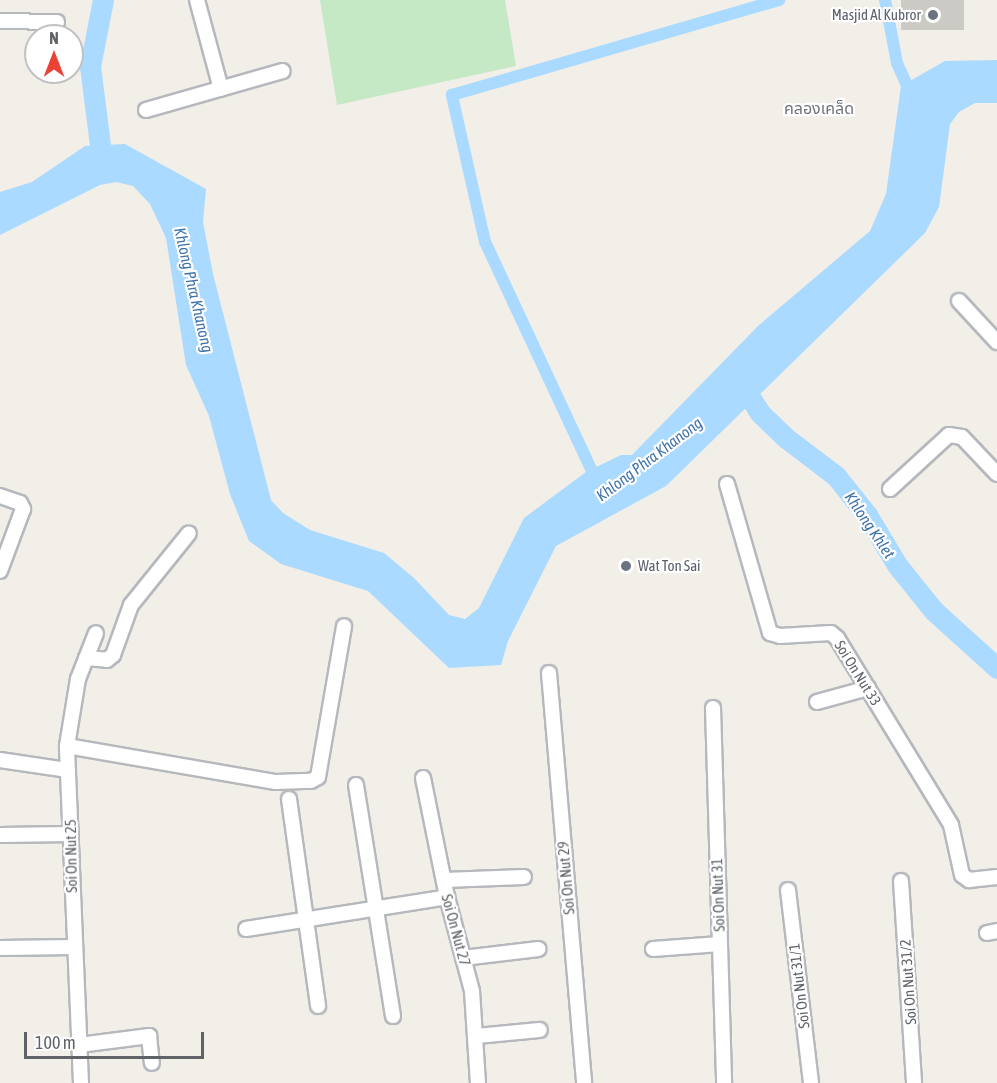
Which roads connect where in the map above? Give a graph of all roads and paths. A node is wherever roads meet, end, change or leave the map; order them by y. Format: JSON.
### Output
{"nodes":[{"id":1,"x":196,"y":0,"type":"edge"},
{"id":2,"x":0,"y":21,"type":"edge"},
{"id":3,"x":57,"y":22,"type":"dead end"},
{"id":4,"x":283,"y":71,"type":"dead end"},
{"id":5,"x":221,"y":89,"type":"junction"},
{"id":6,"x":146,"y":110,"type":"dead end"},
{"id":7,"x":959,"y":301,"type":"dead end"},
{"id":8,"x":997,"y":342,"type":"edge"},
{"id":9,"x":997,"y":474,"type":"edge"},
{"id":10,"x":727,"y":484,"type":"dead end"},
{"id":11,"x":890,"y":489,"type":"dead end"},
{"id":12,"x":0,"y":496,"type":"edge"},
{"id":13,"x":189,"y":533,"type":"dead end"},
{"id":14,"x":0,"y":571,"type":"edge"},
{"id":15,"x":344,"y":626,"type":"dead end"},
{"id":16,"x":96,"y":633,"type":"dead end"},
{"id":17,"x":86,"y":658,"type":"junction"},
{"id":18,"x":549,"y":673,"type":"dead end"},
{"id":19,"x":868,"y":688,"type":"junction"},
{"id":20,"x":817,"y":702,"type":"dead end"},
{"id":21,"x":713,"y":708,"type":"dead end"},
{"id":22,"x":67,"y":746,"type":"junction"},
{"id":23,"x":0,"y":760,"type":"edge"},
{"id":24,"x":68,"y":770,"type":"junction"},
{"id":25,"x":423,"y":778,"type":"dead end"},
{"id":26,"x":356,"y":784,"type":"dead end"},
{"id":27,"x":289,"y":799,"type":"dead end"},
{"id":28,"x":71,"y":834,"type":"junction"},
{"id":29,"x":0,"y":835,"type":"edge"},
{"id":30,"x":524,"y":876,"type":"dead end"},
{"id":31,"x":997,"y":877,"type":"edge"},
{"id":32,"x":444,"y":880,"type":"junction"},
{"id":33,"x":901,"y":880,"type":"dead end"},
{"id":34,"x":788,"y":890,"type":"dead end"},
{"id":35,"x":447,"y":897,"type":"junction"},
{"id":36,"x":377,"y":907,"type":"junction"},
{"id":37,"x":306,"y":919,"type":"junction"},
{"id":38,"x":246,"y":929,"type":"dead end"},
{"id":39,"x":720,"y":944,"type":"junction"},
{"id":40,"x":73,"y":947,"type":"junction"},
{"id":41,"x":0,"y":948,"type":"edge"},
{"id":42,"x":538,"y":949,"type":"dead end"},
{"id":43,"x":653,"y":949,"type":"dead end"},
{"id":44,"x":464,"y":958,"type":"junction"},
{"id":45,"x":318,"y":1006,"type":"dead end"},
{"id":46,"x":393,"y":1016,"type":"dead end"},
{"id":47,"x":540,"y":1030,"type":"dead end"},
{"id":48,"x":476,"y":1036,"type":"junction"},
{"id":49,"x":79,"y":1045,"type":"junction"},
{"id":50,"x":152,"y":1063,"type":"dead end"},
{"id":51,"x":81,"y":1083,"type":"edge"},
{"id":52,"x":478,"y":1083,"type":"edge"},
{"id":53,"x":584,"y":1083,"type":"edge"},
{"id":54,"x":724,"y":1083,"type":"edge"},
{"id":55,"x":811,"y":1083,"type":"edge"},
{"id":56,"x":914,"y":1083,"type":"edge"}],
"edges":[{"from":1,"to":5,"type":"street"},
{"from":2,"to":3,"type":"street"},
{"from":4,"to":5,"type":"street"},
{"from":5,"to":6,"type":"street"},
{"from":7,"to":8,"type":"street"},
{"from":9,"to":11,"type":"street"},
{"from":10,"to":19,"type":"street","name":"Soi On Nut 33"},
{"from":12,"to":14,"type":"street"},
{"from":13,"to":17,"type":"street"},
{"from":15,"to":22,"type":"street"},
{"from":16,"to":17,"type":"street","name":"Soi On Nut 25"},
{"from":17,"to":22,"type":"street","name":"Soi On Nut 25"},
{"from":18,"to":53,"type":"street","name":"Soi On Nut 29"},
{"from":19,"to":20,"type":"street"},
{"from":19,"to":31,"type":"street","name":"Soi On Nut 33"},
{"from":21,"to":39,"type":"street","name":"Soi On Nut 31"},
{"from":22,"to":24,"type":"street","name":"Soi On Nut 25"},
{"from":23,"to":24,"type":"street"},
{"from":24,"to":28,"type":"street","name":"Soi On Nut 25"},
{"from":25,"to":32,"type":"street","name":"Soi On Nut 27"},
{"from":26,"to":36,"type":"street"},
{"from":27,"to":37,"type":"street"},
{"from":28,"to":29,"type":"street"},
{"from":28,"to":40,"type":"street","name":"Soi On Nut 25"},
{"from":30,"to":32,"type":"street"},
{"from":32,"to":35,"type":"street","name":"Soi On Nut 27"},
{"from":33,"to":56,"type":"street","name":"Soi On Nut 31/2"},
{"from":34,"to":55,"type":"street","name":"Soi On Nut 31/1"},
{"from":35,"to":36,"type":"street"},
{"from":35,"to":44,"type":"street","name":"Soi On Nut 27"},
{"from":36,"to":37,"type":"street"},
{"from":36,"to":46,"type":"street"},
{"from":37,"to":38,"type":"street"},
{"from":37,"to":45,"type":"street"},
{"from":39,"to":43,"type":"street"},
{"from":39,"to":54,"type":"street","name":"Soi On Nut 31"},
{"from":40,"to":41,"type":"street"},
{"from":40,"to":49,"type":"street","name":"Soi On Nut 25"},
{"from":42,"to":44,"type":"street"},
{"from":44,"to":48,"type":"street","name":"Soi On Nut 27"},
{"from":47,"to":48,"type":"street"},
{"from":48,"to":52,"type":"street","name":"Soi On Nut 27"},
{"from":49,"to":50,"type":"street"},
{"from":49,"to":51,"type":"street","name":"Soi On Nut 25"}]}
